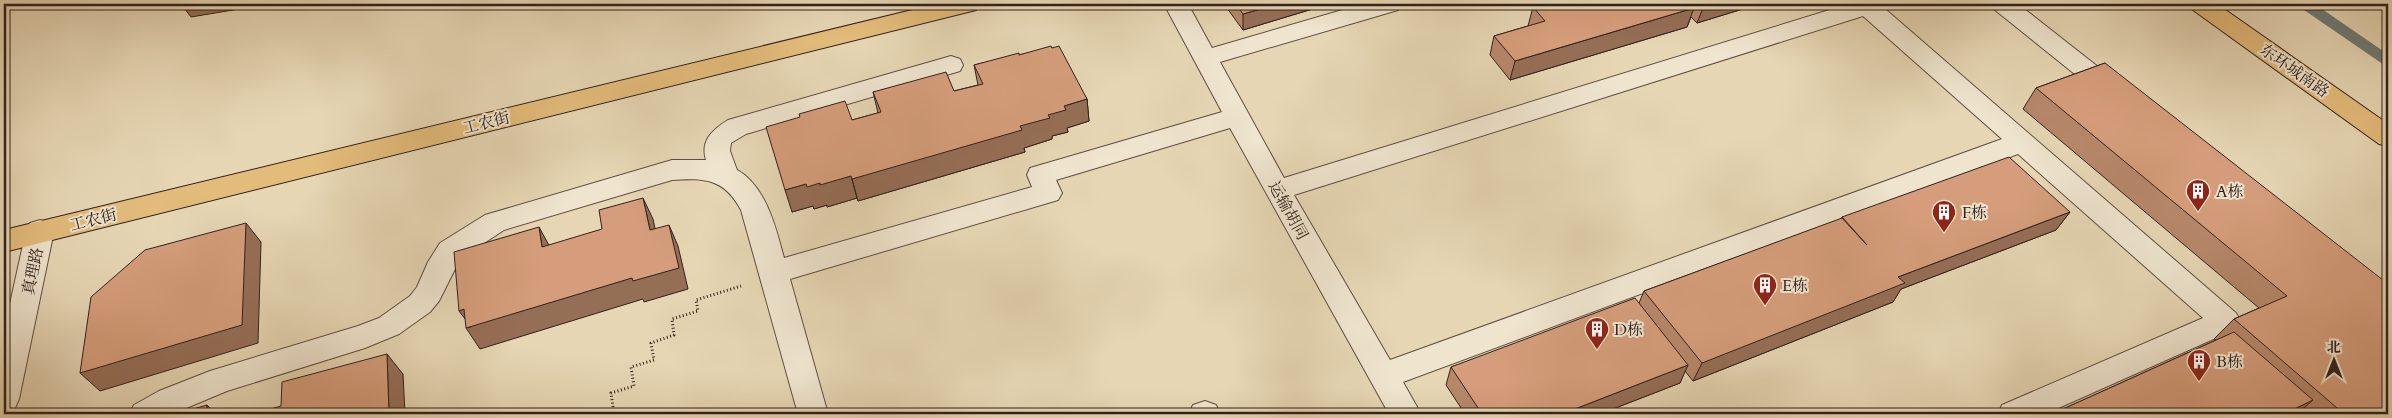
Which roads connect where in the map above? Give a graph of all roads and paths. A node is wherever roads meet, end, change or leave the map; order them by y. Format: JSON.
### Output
{"nodes":[{"id":1,"x":968,"y":4,"type":"edge"},
{"id":2,"x":1176,"y":4,"type":"edge"},
{"id":3,"x":1390,"y":4,"type":"edge"},
{"id":4,"x":2003,"y":4,"type":"edge"},
{"id":5,"x":2201,"y":4,"type":"edge"},
{"id":6,"x":1871,"y":5,"type":"edge"},
{"id":7,"x":1205,"y":58,"type":"junction"},
{"id":8,"x":951,"y":65,"type":"dead end"},
{"id":9,"x":2134,"y":109,"type":"edge"},
{"id":10,"x":1238,"y":116,"type":"junction"},
{"id":11,"x":2388,"y":137,"type":"edge"},
{"id":12,"x":2022,"y":142,"type":"junction"},
{"id":13,"x":725,"y":174,"type":"junction"},
{"id":14,"x":1277,"y":190,"type":"junction"},
{"id":15,"x":40,"y":232,"type":"junction"},
{"id":16,"x":4,"y":241,"type":"edge"},
{"id":17,"x":774,"y":274,"type":"junction"},
{"id":18,"x":1383,"y":376,"type":"junction"},
{"id":19,"x":5,"y":389,"type":"edge"},
{"id":20,"x":144,"y":414,"type":"edge"},
{"id":21,"x":614,"y":414,"type":"edge"},
{"id":22,"x":813,"y":414,"type":"edge"},
{"id":23,"x":1405,"y":414,"type":"edge"},
{"id":24,"x":2014,"y":414,"type":"edge"}],
"edges":[{"from":1,"to":15,"type":"main road","name":"工农街"},
{"from":2,"to":7,"type":"street","name":"运输胡同"},
{"from":3,"to":7,"type":"street"},
{"from":4,"to":9,"type":"street"},
{"from":5,"to":11,"type":"main road","name":"东环城南路"},
{"from":6,"to":12,"type":"street"},
{"from":6,"to":14,"type":"street"},
{"from":7,"to":10,"type":"street","name":"运输胡同"},
{"from":8,"to":13,"type":"street"},
{"from":10,"to":14,"type":"street","name":"运输胡同"},
{"from":10,"to":17,"type":"street"},
{"from":12,"to":18,"type":"street"},
{"from":12,"to":24,"type":"street"},
{"from":13,"to":17,"type":"street"},
{"from":13,"to":20,"type":"street"},
{"from":14,"to":18,"type":"street","name":"运输胡同"},
{"from":15,"to":16,"type":"main road","name":"工农街"},
{"from":15,"to":19,"type":"street","name":"真理路"},
{"from":17,"to":21,"type":"path"},
{"from":17,"to":22,"type":"street"},
{"from":18,"to":23,"type":"street","name":"运输胡同"}]}
